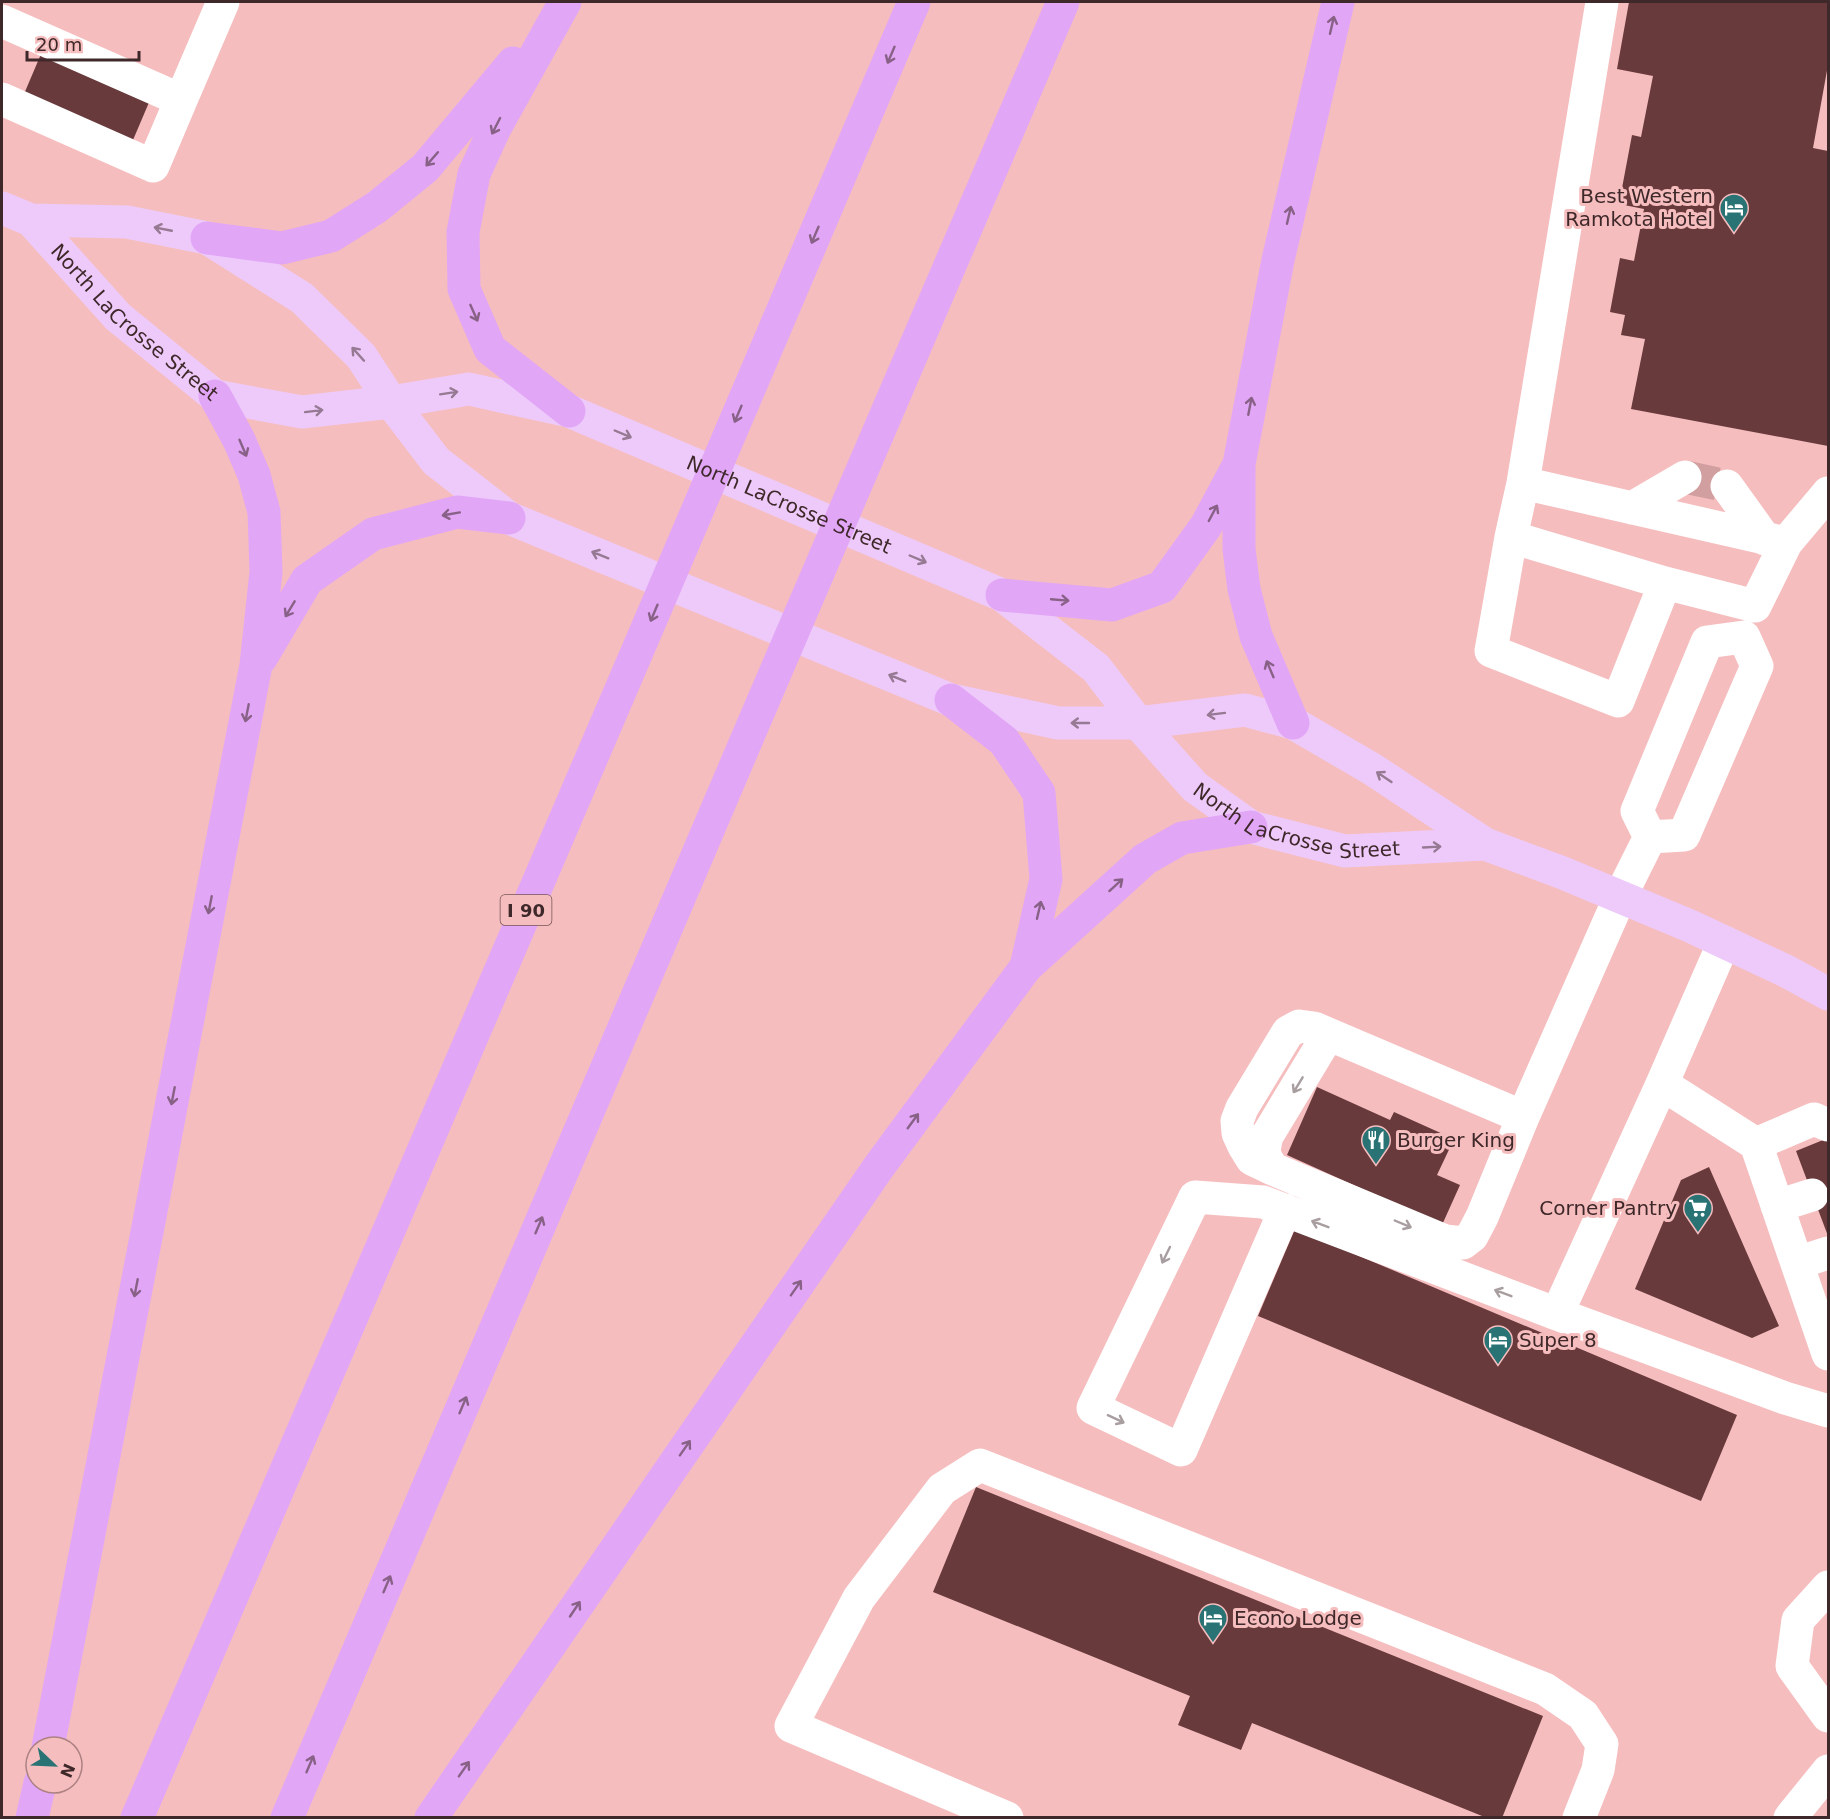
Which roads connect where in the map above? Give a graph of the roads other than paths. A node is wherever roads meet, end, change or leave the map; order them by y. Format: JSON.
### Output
{"nodes":[{"id":1,"x":223,"y":2,"type":"edge"},
{"id":2,"x":564,"y":2,"type":"edge"},
{"id":3,"x":914,"y":2,"type":"edge"},
{"id":4,"x":1063,"y":2,"type":"edge"},
{"id":5,"x":1338,"y":2,"type":"edge"},
{"id":6,"x":1602,"y":2,"type":"edge"},
{"id":7,"x":2,"y":21,"type":"edge"},
{"id":8,"x":2,"y":99,"type":"edge"},
{"id":9,"x":181,"y":100,"type":"junction"},
{"id":10,"x":16,"y":214,"type":"edge"},
{"id":11,"x":207,"y":238,"type":"junction"},
{"id":12,"x":215,"y":396,"type":"junction"},
{"id":13,"x":391,"y":402,"type":"junction"},
{"id":14,"x":569,"y":411,"type":"junction"},
{"id":15,"x":1239,"y":464,"type":"junction"},
{"id":16,"x":1685,"y":477,"type":"tunnel mouth"},
{"id":17,"x":1523,"y":483,"type":"junction"},
{"id":18,"x":1727,"y":486,"type":"tunnel mouth"},
{"id":19,"x":1828,"y":493,"type":"edge"},
{"id":20,"x":1632,"y":508,"type":"junction"},
{"id":21,"x":509,"y":518,"type":"junction"},
{"id":22,"x":1511,"y":537,"type":"junction"},
{"id":23,"x":1775,"y":541,"type":"junction"},
{"id":24,"x":1665,"y":583,"type":"junction"},
{"id":25,"x":1002,"y":595,"type":"junction"},
{"id":26,"x":1755,"y":606,"type":"junction"},
{"id":27,"x":1744,"y":637,"type":"junction"},
{"id":28,"x":256,"y":665,"type":"junction"},
{"id":29,"x":951,"y":700,"type":"junction"},
{"id":30,"x":1138,"y":723,"type":"junction"},
{"id":31,"x":1293,"y":723,"type":"junction"},
{"id":32,"x":1251,"y":827,"type":"junction"},
{"id":33,"x":1650,"y":837,"type":"junction"},
{"id":34,"x":1485,"y":844,"type":"junction"},
{"id":35,"x":1620,"y":897,"type":"junction"},
{"id":36,"x":1724,"y":942,"type":"junction"},
{"id":37,"x":1026,"y":967,"type":"junction"},
{"id":38,"x":1828,"y":993,"type":"edge"},
{"id":39,"x":1662,"y":1084,"type":"junction"},
{"id":40,"x":1523,"y":1117,"type":"junction"},
{"id":41,"x":1828,"y":1125,"type":"edge"},
{"id":42,"x":1756,"y":1144,"type":"junction"},
{"id":43,"x":1812,"y":1195,"type":"dead end"},
{"id":44,"x":1777,"y":1206,"type":"junction"},
{"id":45,"x":1285,"y":1210,"type":"junction"},
{"id":46,"x":1828,"y":1253,"type":"edge"},
{"id":47,"x":1797,"y":1263,"type":"junction"},
{"id":48,"x":1821,"y":1309,"type":"edge"},
{"id":49,"x":1557,"y":1314,"type":"junction"},
{"id":50,"x":1828,"y":1354,"type":"edge"},
{"id":51,"x":1828,"y":1411,"type":"edge"},
{"id":52,"x":1828,"y":1587,"type":"edge"},
{"id":53,"x":1828,"y":1716,"type":"edge"},
{"id":54,"x":50,"y":1735,"type":"edge"},
{"id":55,"x":1828,"y":1771,"type":"edge"},
{"id":56,"x":37,"y":1795,"type":"edge"},
{"id":57,"x":32,"y":1818,"type":"edge"},
{"id":58,"x":137,"y":1818,"type":"edge"},
{"id":59,"x":288,"y":1818,"type":"edge"},
{"id":60,"x":431,"y":1818,"type":"edge"},
{"id":61,"x":1007,"y":1818,"type":"edge"},
{"id":62,"x":1579,"y":1818,"type":"edge"},
{"id":63,"x":1790,"y":1818,"type":"edge"}],
"edges":[{"from":1,"to":9,"type":"street"},
{"from":2,"to":11,"type":"highway","one_way":true},
{"from":2,"to":14,"type":"highway","one_way":true},
{"from":3,"to":58,"type":"highway","number":"I 90","one_way":true},
{"from":59,"to":4,"type":"highway","one_way":true},
{"from":15,"to":5,"type":"highway","one_way":true},
{"from":6,"to":17,"type":"street"},
{"from":7,"to":9,"type":"street"},
{"from":8,"to":9,"type":"street"},
{"from":11,"to":10,"type":"main road","name":"North LaCrosse Street","one_way":true},
{"from":10,"to":12,"type":"main road","name":"North LaCrosse Street"},
{"from":13,"to":11,"type":"main road","name":"North LaCrosse Street","one_way":true},
{"from":12,"to":13,"type":"main road","name":"North LaCrosse Street","one_way":true},
{"from":12,"to":28,"type":"highway","one_way":true},
{"from":13,"to":14,"type":"main road","name":"North LaCrosse Street","one_way":true},
{"from":13,"to":21,"type":"main road","name":"North LaCrosse Street"},
{"from":14,"to":25,"type":"main road","name":"North LaCrosse Street","one_way":true},
{"from":25,"to":15,"type":"highway","one_way":true},
{"from":31,"to":15,"type":"highway","one_way":true},
{"from":16,"to":20,"type":"street"},
{"from":17,"to":20,"type":"street"},
{"from":17,"to":22,"type":"street"},
{"from":18,"to":23,"type":"street"},
{"from":19,"to":23,"type":"street"},
{"from":20,"to":23,"type":"street"},
{"from":21,"to":28,"type":"highway","one_way":true},
{"from":29,"to":21,"type":"main road","name":"North LaCrosse Street","one_way":true},
{"from":22,"to":24,"type":"street"},
{"from":22,"to":24,"type":"street"},
{"from":23,"to":26,"type":"street"},
{"from":24,"to":26,"type":"street"},
{"from":25,"to":30,"type":"main road","name":"North LaCrosse Street"},
{"from":26,"to":27,"type":"street"},
{"from":27,"to":33,"type":"street"},
{"from":27,"to":33,"type":"street"},
{"from":28,"to":54,"type":"highway","one_way":true},
{"from":30,"to":29,"type":"main road","name":"North LaCrosse Street","one_way":true},
{"from":37,"to":29,"type":"highway","one_way":true},
{"from":31,"to":30,"type":"main road","name":"North LaCrosse Street","one_way":true},
{"from":30,"to":32,"type":"main road","name":"North LaCrosse Street"},
{"from":34,"to":31,"type":"main road","name":"North LaCrosse Street","one_way":true},
{"from":32,"to":34,"type":"main road","name":"North LaCrosse Street","one_way":true},
{"from":37,"to":32,"type":"highway","one_way":true},
{"from":33,"to":35,"type":"street"},
{"from":34,"to":35,"type":"main road","name":"North LaCrosse Street"},
{"from":35,"to":36,"type":"main road","name":"North LaCrosse Street"},
{"from":35,"to":40,"type":"street"},
{"from":36,"to":38,"type":"main road","name":"North LaCrosse Street"},
{"from":36,"to":39,"type":"street"},
{"from":60,"to":37,"type":"highway","one_way":true},
{"from":39,"to":42,"type":"street"},
{"from":39,"to":49,"type":"street"},
{"from":40,"to":40,"type":"street","one_way":true},
{"from":41,"to":42,"type":"street"},
{"from":42,"to":44,"type":"street"},
{"from":43,"to":44,"type":"street"},
{"from":44,"to":47,"type":"street"},
{"from":45,"to":45,"type":"street","one_way":true},
{"from":49,"to":45,"type":"street","one_way":true},
{"from":46,"to":47,"type":"street"},
{"from":47,"to":48,"type":"street"},
{"from":48,"to":50,"type":"street"},
{"from":49,"to":51,"type":"street"},
{"from":52,"to":53,"type":"street"},
{"from":55,"to":63,"type":"street"},
{"from":56,"to":57,"type":"highway"},
{"from":61,"to":62,"type":"street"}]}
